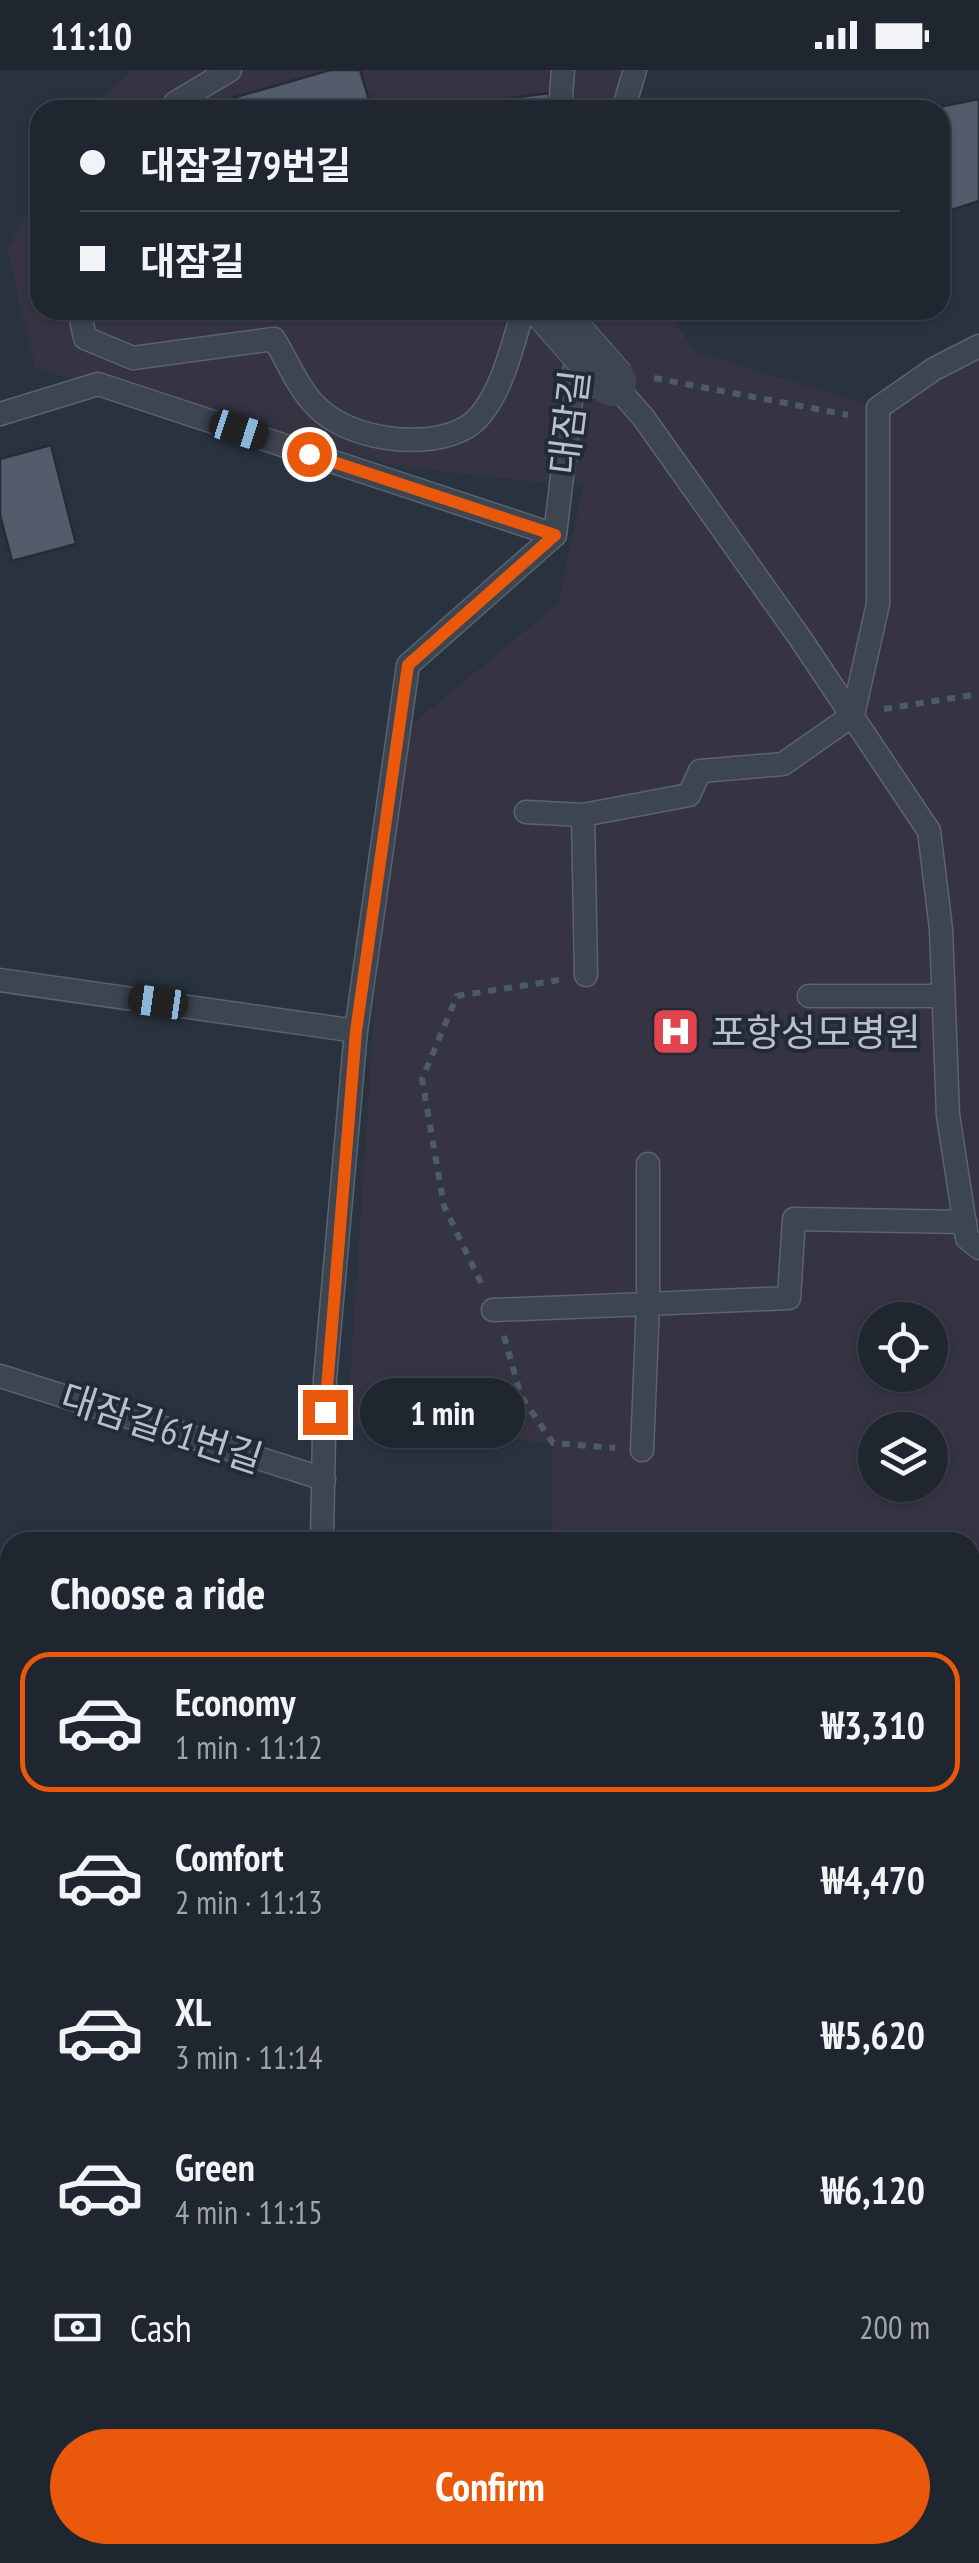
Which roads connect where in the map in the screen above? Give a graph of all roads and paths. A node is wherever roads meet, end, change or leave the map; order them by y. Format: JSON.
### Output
{"nodes":[{"id":1,"x":230,"y":70,"type":"edge"},
{"id":2,"x":563,"y":70,"type":"edge"},
{"id":3,"x":635,"y":70,"type":"edge"},
{"id":4,"x":181,"y":100,"type":"edge"},
{"id":5,"x":561,"y":100,"type":"edge"},
{"id":6,"x":626,"y":100,"type":"edge"},
{"id":7,"x":82,"y":320,"type":"edge"},
{"id":8,"x":520,"y":320,"type":"edge"},
{"id":9,"x":558,"y":320,"type":"edge"},
{"id":10,"x":581,"y":320,"type":"edge"},
{"id":11,"x":979,"y":346,"type":"edge"},
{"id":12,"x":612,"y":382,"type":"junction"},
{"id":13,"x":0,"y":414,"type":"edge"},
{"id":14,"x":878,"y":421,"type":"junction"},
{"id":15,"x":555,"y":535,"type":"junction"},
{"id":16,"x":979,"y":694,"type":"edge"},
{"id":17,"x":853,"y":715,"type":"junction"},
{"id":18,"x":526,"y":812,"type":"dead end"},
{"id":19,"x":583,"y":814,"type":"junction"},
{"id":20,"x":586,"y":975,"type":"joint"},
{"id":21,"x":0,"y":980,"type":"edge"},
{"id":22,"x":809,"y":996,"type":"dead end"},
{"id":23,"x":943,"y":996,"type":"junction"},
{"id":24,"x":356,"y":1031,"type":"junction"},
{"id":25,"x":648,"y":1164,"type":"dead end"},
{"id":26,"x":965,"y":1222,"type":"junction"},
{"id":27,"x":979,"y":1248,"type":"edge"},
{"id":28,"x":648,"y":1304,"type":"junction"},
{"id":29,"x":494,"y":1310,"type":"junction"},
{"id":30,"x":0,"y":1376,"type":"edge"},
{"id":31,"x":642,"y":1450,"type":"joint"},
{"id":32,"x":324,"y":1479,"type":"junction"},
{"id":33,"x":322,"y":1532,"type":"edge"}],
"edges":[{"from":1,"to":4,"type":"lane"},
{"from":2,"to":5,"type":"lane"},
{"from":3,"to":6,"type":"lane"},
{"from":7,"to":8,"type":"lane"},
{"from":9,"to":12,"type":"street","bridge":true},
{"from":10,"to":15,"type":"lane","name":"대잠길"},
{"from":11,"to":14,"type":"lane"},
{"from":12,"to":14,"type":"path"},
{"from":12,"to":17,"type":"lane"},
{"from":13,"to":15,"type":"lane"},
{"from":14,"to":17,"type":"lane"},
{"from":15,"to":24,"type":"lane"},
{"from":16,"to":17,"type":"path"},
{"from":17,"to":19,"type":"lane"},
{"from":17,"to":23,"type":"lane"},
{"from":18,"to":19,"type":"lane"},
{"from":19,"to":20,"type":"lane"},
{"from":20,"to":29,"type":"path"},
{"from":21,"to":24,"type":"lane"},
{"from":22,"to":23,"type":"lane"},
{"from":23,"to":26,"type":"lane"},
{"from":24,"to":32,"type":"lane"},
{"from":25,"to":28,"type":"lane"},
{"from":26,"to":27,"type":"lane"},
{"from":26,"to":28,"type":"lane"},
{"from":28,"to":29,"type":"lane"},
{"from":28,"to":31,"type":"lane"},
{"from":29,"to":31,"type":"path"},
{"from":30,"to":32,"type":"lane","name":"대잠길61번길"},
{"from":32,"to":33,"type":"lane"}]}
